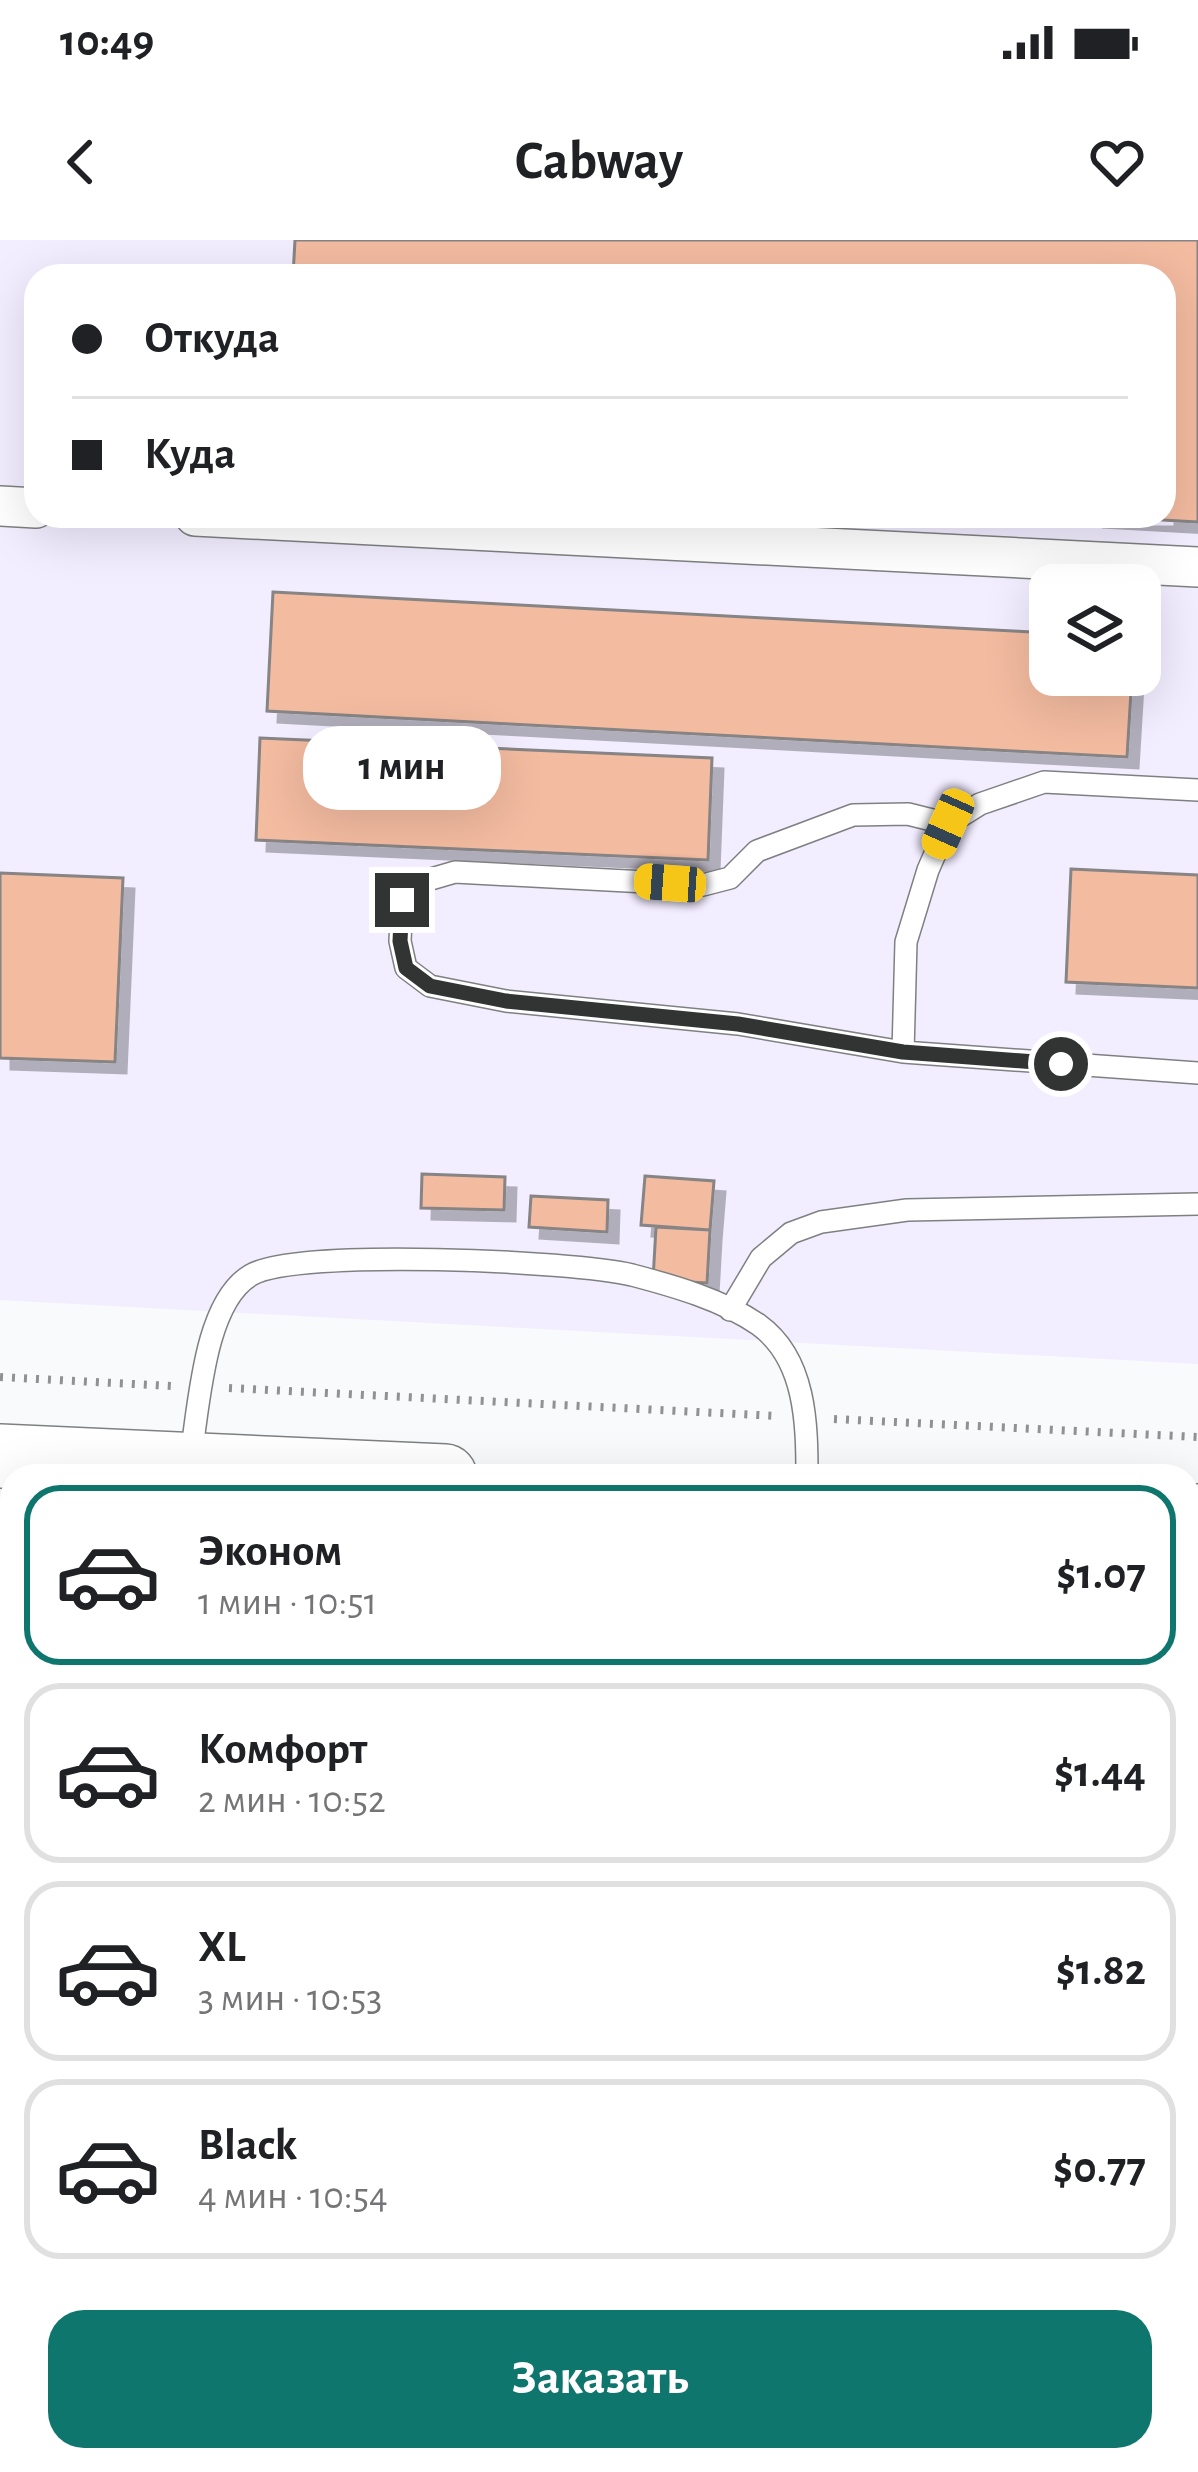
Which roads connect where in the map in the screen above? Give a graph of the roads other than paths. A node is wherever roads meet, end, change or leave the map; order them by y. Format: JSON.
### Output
{"nodes":[{"id":1,"x":432,"y":528,"type":"edge"},
{"id":2,"x":1198,"y":567,"type":"edge"},
{"id":3,"x":1198,"y":790,"type":"edge"},
{"id":4,"x":948,"y":824,"type":"junction"},
{"id":5,"x":903,"y":1052,"type":"junction"},
{"id":6,"x":1198,"y":1072,"type":"edge"},
{"id":7,"x":1198,"y":1204,"type":"edge"},
{"id":8,"x":730,"y":1310,"type":"junction"},
{"id":9,"x":0,"y":1456,"type":"edge"},
{"id":10,"x":168,"y":1464,"type":"edge"},
{"id":11,"x":189,"y":1464,"type":"edge"},
{"id":12,"x":806,"y":1464,"type":"edge"}],
"edges":[{"from":1,"to":2,"type":"street"},
{"from":3,"to":4,"type":"lane"},
{"from":4,"to":5,"type":"lane"},
{"from":4,"to":5,"type":"lane"},
{"from":5,"to":6,"type":"lane"},
{"from":7,"to":8,"type":"lane"},
{"from":8,"to":11,"type":"lane"},
{"from":8,"to":12,"type":"lane"},
{"from":9,"to":10,"type":"main road"}]}
